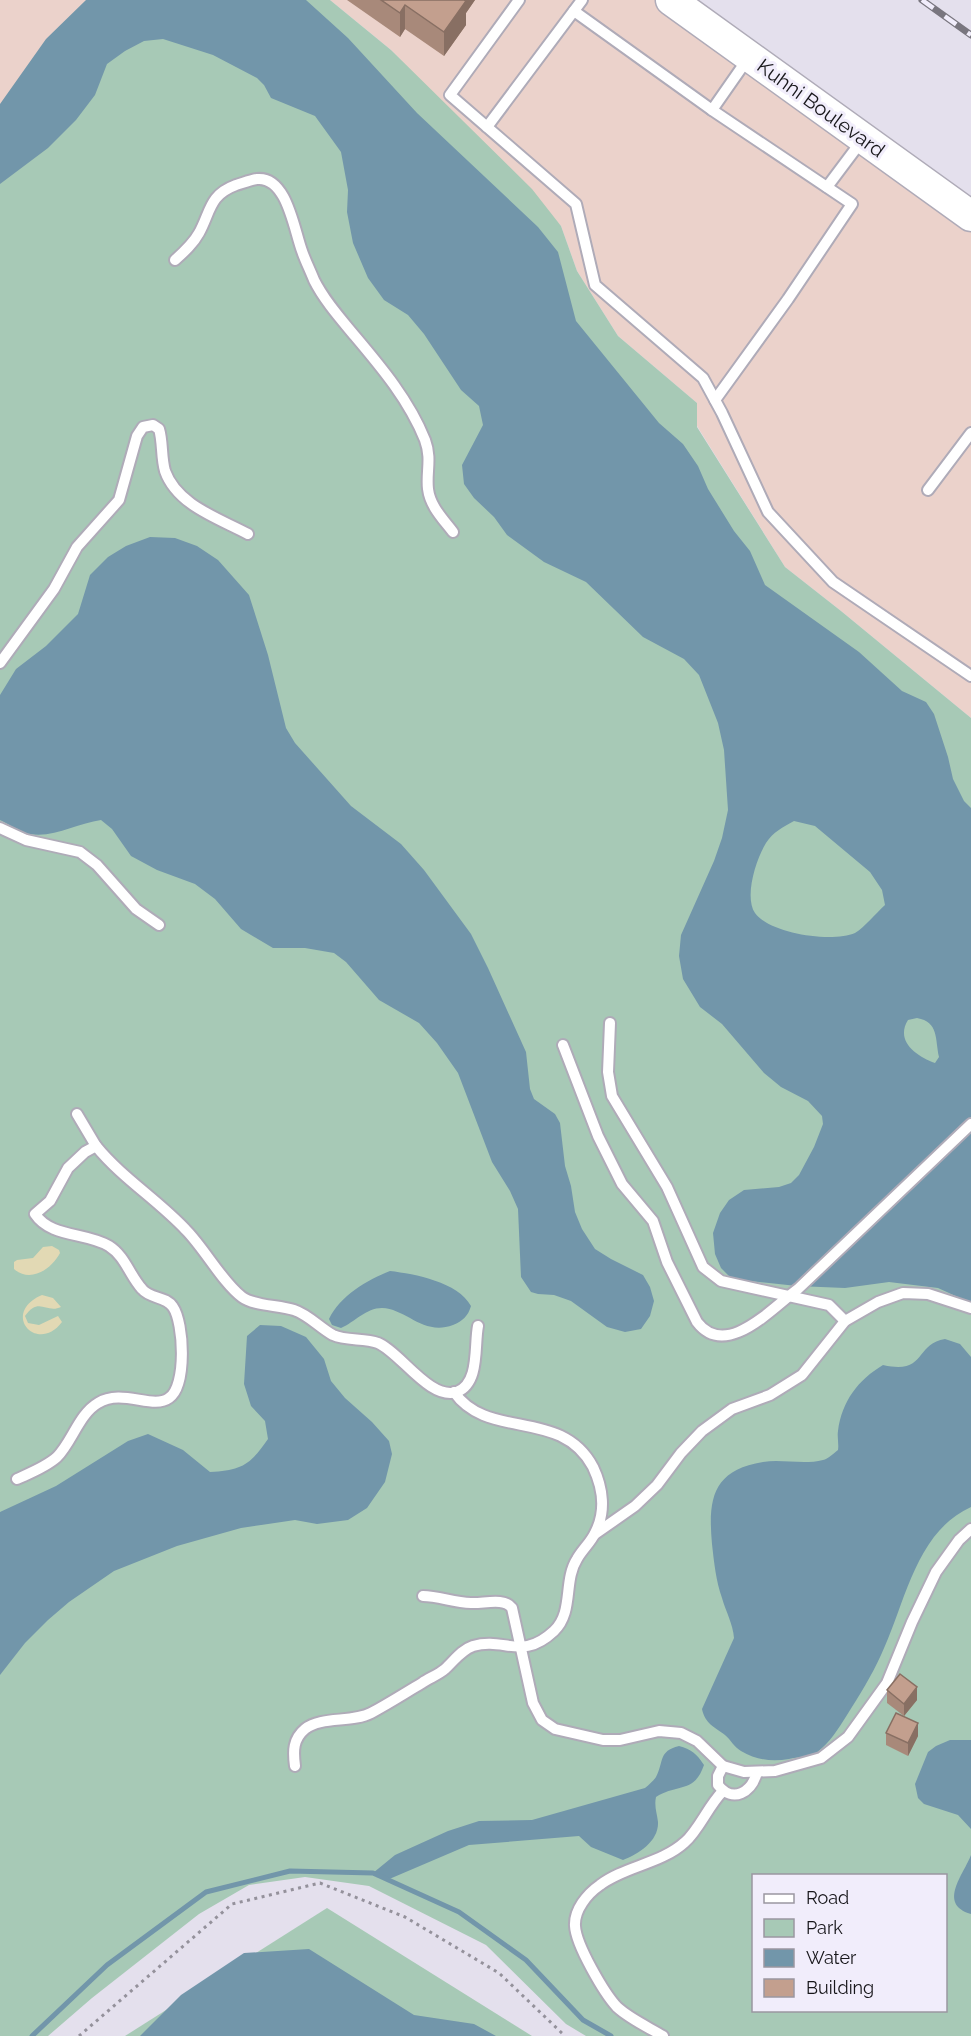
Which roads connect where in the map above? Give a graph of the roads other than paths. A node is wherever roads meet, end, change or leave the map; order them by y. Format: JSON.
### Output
{"nodes":[{"id":1,"x":519,"y":0,"type":"edge"},
{"id":2,"x":582,"y":0,"type":"edge"},
{"id":3,"x":671,"y":0,"type":"edge"},
{"id":4,"x":574,"y":10,"type":"junction"},
{"id":5,"x":749,"y":57,"type":"junction"},
{"id":6,"x":712,"y":110,"type":"junction"},
{"id":7,"x":487,"y":127,"type":"junction"},
{"id":8,"x":863,"y":138,"type":"junction"},
{"id":9,"x":827,"y":187,"type":"junction"},
{"id":10,"x":971,"y":216,"type":"edge"},
{"id":11,"x":175,"y":260,"type":"dead end"},
{"id":12,"x":715,"y":400,"type":"junction"},
{"id":13,"x":971,"y":433,"type":"edge"},
{"id":14,"x":928,"y":490,"type":"dead end"},
{"id":15,"x":453,"y":532,"type":"dead end"},
{"id":16,"x":248,"y":534,"type":"dead end"},
{"id":17,"x":0,"y":663,"type":"edge"},
{"id":18,"x":971,"y":676,"type":"edge"},
{"id":19,"x":0,"y":828,"type":"edge"},
{"id":20,"x":159,"y":925,"type":"dead end"},
{"id":21,"x":610,"y":1023,"type":"dead end"},
{"id":22,"x":563,"y":1045,"type":"dead end"},
{"id":23,"x":77,"y":1114,"type":"dead end"},
{"id":24,"x":971,"y":1124,"type":"edge"},
{"id":25,"x":96,"y":1146,"type":"junction"},
{"id":26,"x":794,"y":1292,"type":"junction"},
{"id":27,"x":971,"y":1308,"type":"edge"},
{"id":28,"x":845,"y":1321,"type":"junction"},
{"id":29,"x":478,"y":1326,"type":"dead end"},
{"id":30,"x":454,"y":1392,"type":"junction"},
{"id":31,"x":17,"y":1479,"type":"dead end"},
{"id":32,"x":602,"y":1509,"type":"junction"},
{"id":33,"x":617,"y":1518,"type":"junction"},
{"id":34,"x":971,"y":1529,"type":"edge"},
{"id":35,"x":595,"y":1534,"type":"junction"},
{"id":36,"x":423,"y":1596,"type":"dead end"},
{"id":37,"x":520,"y":1648,"type":"junction"},
{"id":38,"x":295,"y":1766,"type":"dead end"},
{"id":39,"x":723,"y":1766,"type":"junction"},
{"id":40,"x":757,"y":1772,"type":"junction"},
{"id":41,"x":723,"y":1791,"type":"junction"},
{"id":42,"x":663,"y":2036,"type":"edge"}],
"edges":[{"from":1,"to":7,"type":"lane"},
{"from":2,"to":4,"type":"lane"},
{"from":3,"to":5,"type":"street","name":"Kuhni Boulevard"},
{"from":4,"to":6,"type":"lane"},
{"from":4,"to":7,"type":"lane"},
{"from":5,"to":6,"type":"lane"},
{"from":5,"to":8,"type":"street","name":"Kuhni Boulevard"},
{"from":6,"to":9,"type":"lane"},
{"from":7,"to":12,"type":"lane"},
{"from":8,"to":9,"type":"lane"},
{"from":8,"to":10,"type":"street","name":"Kuhni Boulevard"},
{"from":9,"to":12,"type":"lane"},
{"from":11,"to":15,"type":"lane"},
{"from":12,"to":18,"type":"lane"},
{"from":13,"to":14,"type":"lane"},
{"from":16,"to":17,"type":"lane"},
{"from":19,"to":20,"type":"lane"},
{"from":21,"to":26,"type":"lane"},
{"from":22,"to":26,"type":"lane"},
{"from":23,"to":25,"type":"lane"},
{"from":24,"to":26,"type":"lane"},
{"from":25,"to":30,"type":"lane"},
{"from":25,"to":31,"type":"lane"},
{"from":26,"to":28,"type":"lane"},
{"from":27,"to":28,"type":"lane"},
{"from":28,"to":33,"type":"lane"},
{"from":29,"to":30,"type":"lane"},
{"from":30,"to":32,"type":"lane"},
{"from":32,"to":33,"type":"lane"},
{"from":32,"to":35,"type":"lane"},
{"from":33,"to":35,"type":"lane"},
{"from":34,"to":40,"type":"lane"},
{"from":35,"to":37,"type":"lane"},
{"from":36,"to":37,"type":"lane"},
{"from":37,"to":38,"type":"lane"},
{"from":37,"to":39,"type":"lane"},
{"from":39,"to":40,"type":"lane"},
{"from":39,"to":41,"type":"lane"},
{"from":40,"to":41,"type":"lane"},
{"from":41,"to":42,"type":"lane"}]}
